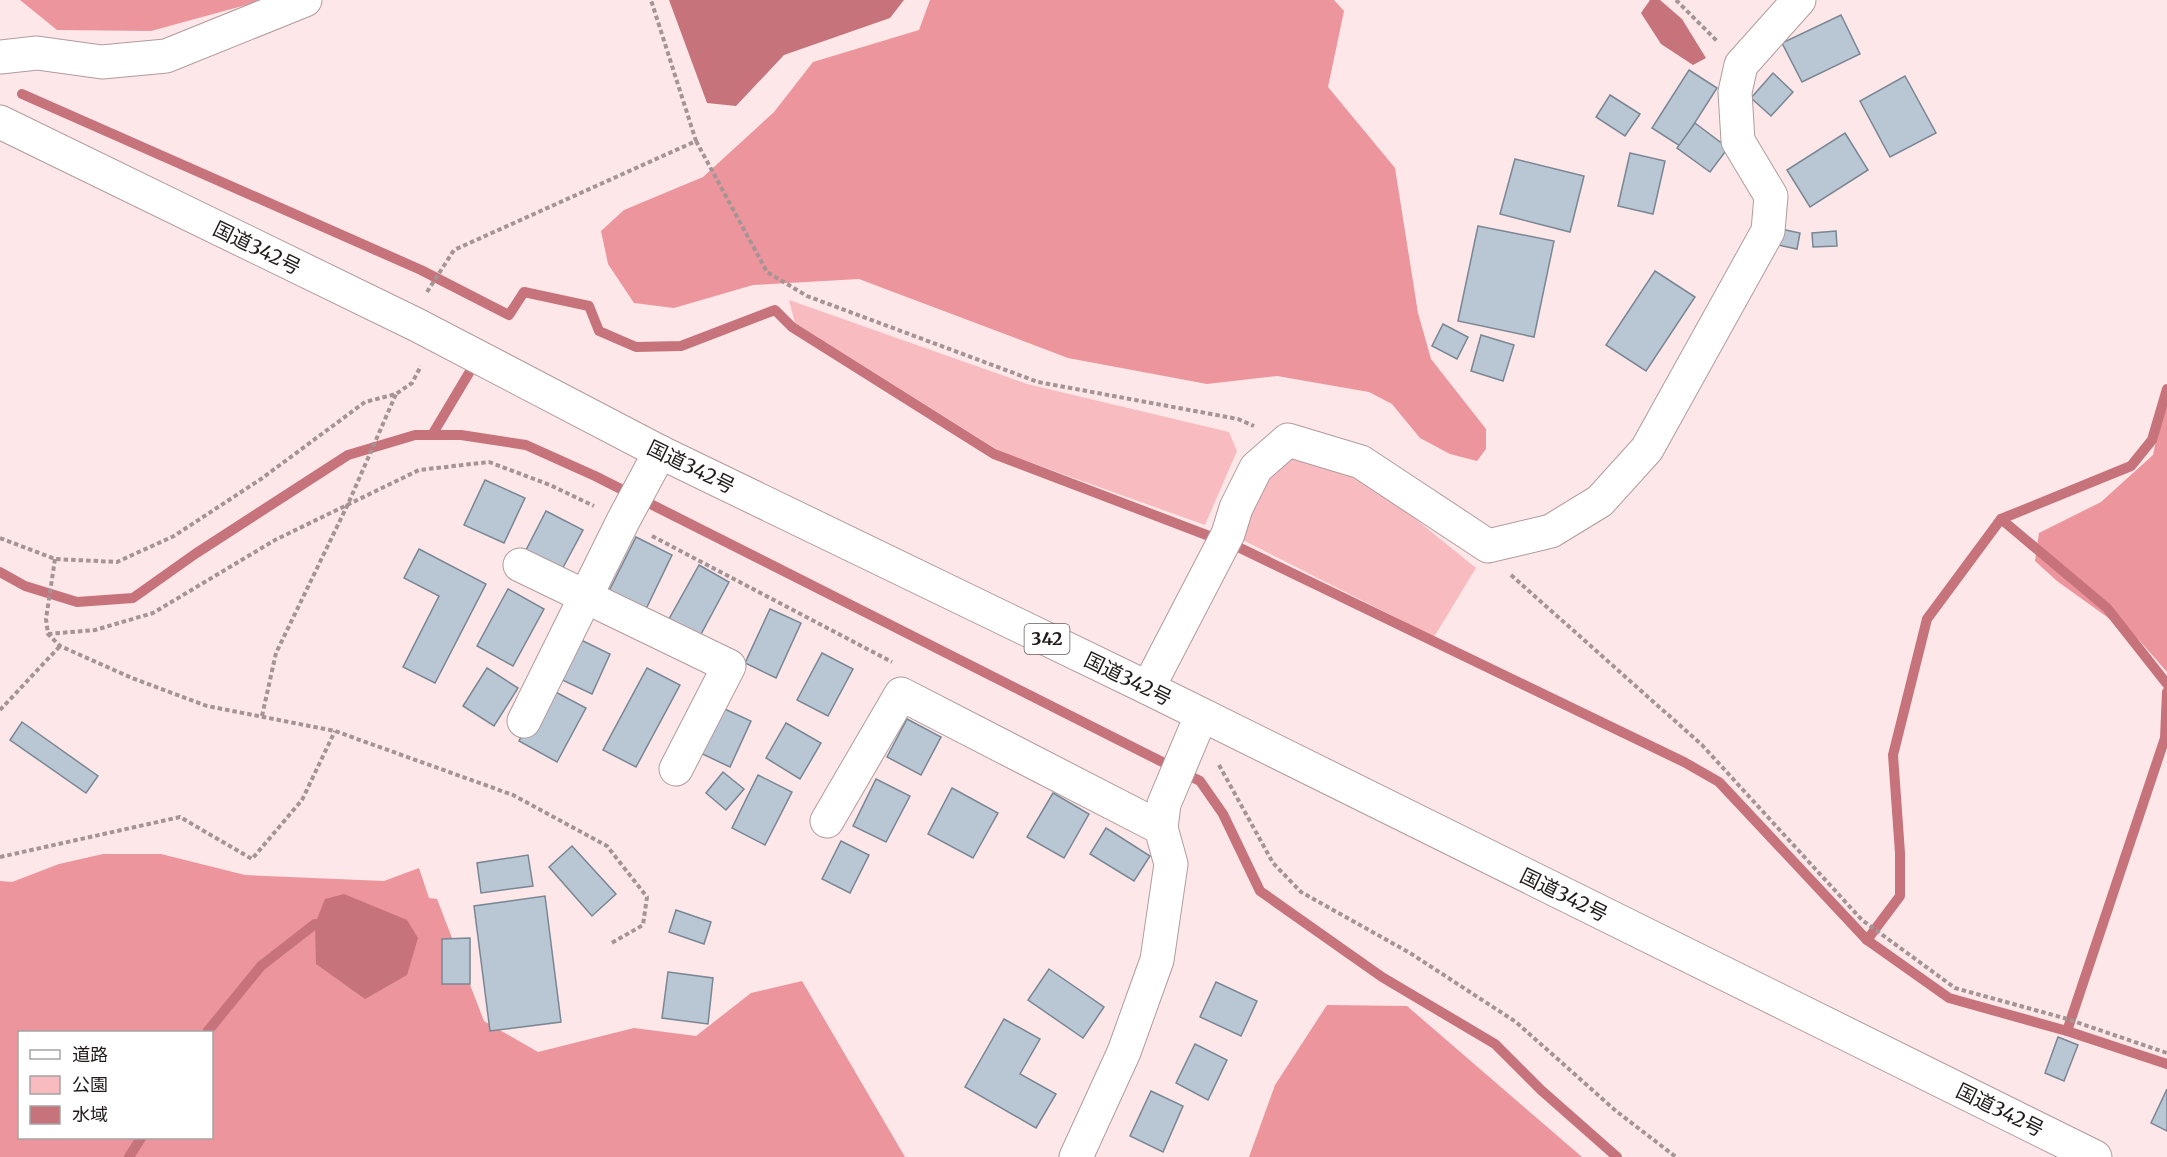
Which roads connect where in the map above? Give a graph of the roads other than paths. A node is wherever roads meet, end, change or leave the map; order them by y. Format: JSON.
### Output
{"nodes":[{"id":1,"x":305,"y":0,"type":"edge"},
{"id":2,"x":1799,"y":0,"type":"edge"},
{"id":3,"x":0,"y":57,"type":"edge"},
{"id":4,"x":0,"y":122,"type":"edge"},
{"id":5,"x":660,"y":452,"type":"junction"},
{"id":6,"x":520,"y":565,"type":"dead end"},
{"id":7,"x":586,"y":597,"type":"junction"},
{"id":8,"x":1148,"y":688,"type":"junction"},
{"id":9,"x":524,"y":721,"type":"dead end"},
{"id":10,"x":1200,"y":722,"type":"junction"},
{"id":11,"x":676,"y":768,"type":"dead end"},
{"id":12,"x":827,"y":820,"type":"dead end"},
{"id":13,"x":1161,"y":828,"type":"junction"},
{"id":14,"x":1076,"y":1157,"type":"edge"},
{"id":15,"x":2095,"y":1157,"type":"edge"}],
"edges":[{"from":1,"to":3,"type":"main road"},
{"from":2,"to":8,"type":"main road"},
{"from":4,"to":5,"type":"main road","name":"国道342号","number":"342"},
{"from":5,"to":7,"type":"main road"},
{"from":5,"to":8,"type":"main road","name":"国道342号","number":"342"},
{"from":6,"to":7,"type":"main road"},
{"from":7,"to":9,"type":"main road"},
{"from":7,"to":11,"type":"main road"},
{"from":8,"to":10,"type":"main road","name":"国道342号","number":"342"},
{"from":10,"to":13,"type":"main road"},
{"from":10,"to":15,"type":"main road","name":"国道342号","number":"342"},
{"from":12,"to":13,"type":"main road"},
{"from":13,"to":14,"type":"main road"}]}
